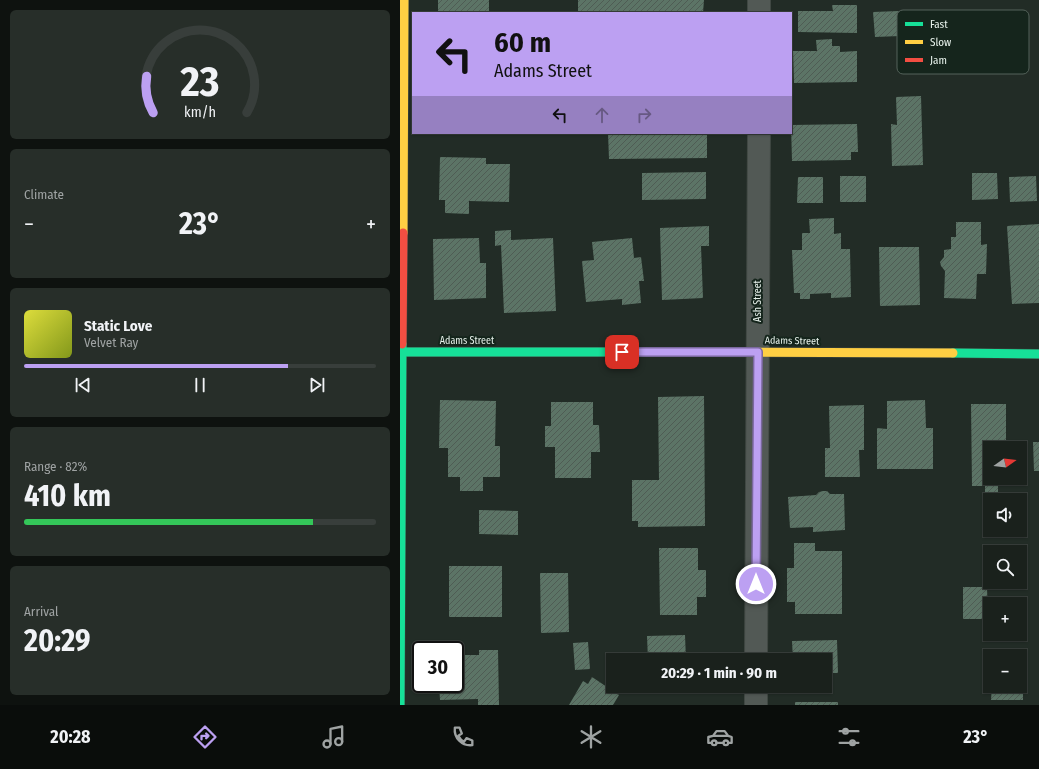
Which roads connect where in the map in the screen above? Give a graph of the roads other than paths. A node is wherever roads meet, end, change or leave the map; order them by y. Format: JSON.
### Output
{"nodes":[{"id":1,"x":404,"y":0,"type":"edge"},
{"id":2,"x":759,"y":0,"type":"edge"},
{"id":3,"x":759,"y":12,"type":"edge"},
{"id":4,"x":759,"y":134,"type":"edge"},
{"id":5,"x":401,"y":352,"type":"edge"},
{"id":6,"x":758,"y":352,"type":"junction"},
{"id":7,"x":1039,"y":354,"type":"edge"},
{"id":8,"x":756,"y":653,"type":"edge"},
{"id":9,"x":756,"y":693,"type":"edge"},
{"id":10,"x":400,"y":705,"type":"edge"},
{"id":11,"x":756,"y":705,"type":"edge"}],
"edges":[{"from":1,"to":5,"type":"street"},
{"from":2,"to":3,"type":"street"},
{"from":4,"to":6,"type":"street","name":"Ash Street"},
{"from":5,"to":6,"type":"street","name":"Adams Street"},
{"from":5,"to":10,"type":"street"},
{"from":6,"to":7,"type":"street","name":"Adams Street"},
{"from":6,"to":8,"type":"street","name":"Ash Street"},
{"from":9,"to":11,"type":"street"}]}
